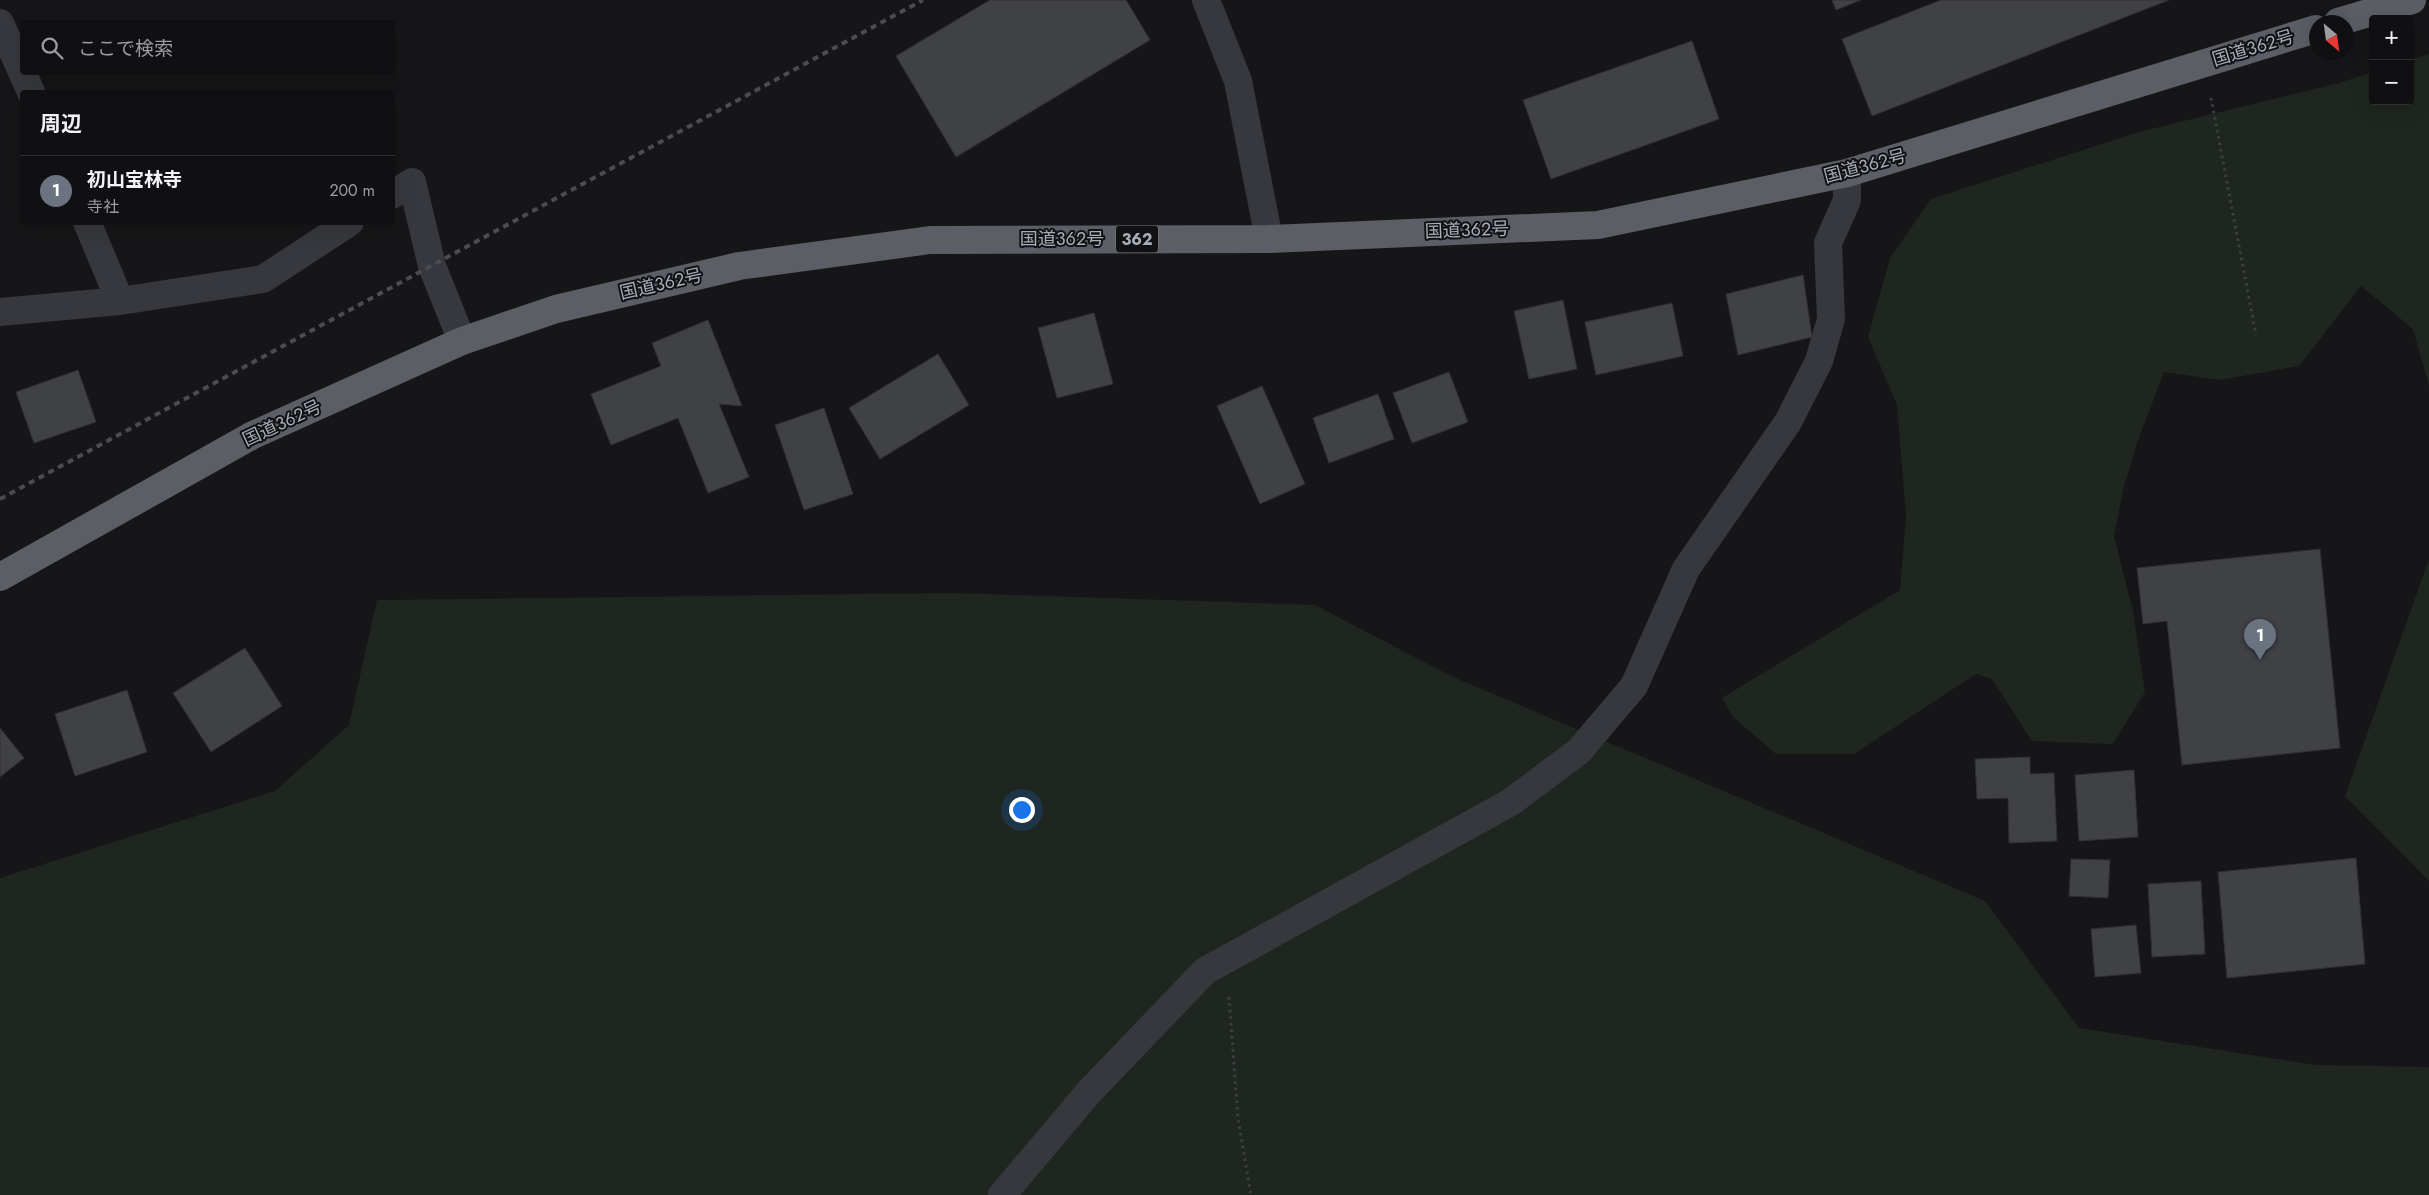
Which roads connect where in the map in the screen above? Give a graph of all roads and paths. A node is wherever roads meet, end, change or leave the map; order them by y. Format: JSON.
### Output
{"nodes":[{"id":1,"x":1206,"y":0,"type":"edge"},
{"id":2,"x":2412,"y":0,"type":"edge"},
{"id":3,"x":2354,"y":17,"type":"edge"},
{"id":4,"x":0,"y":23,"type":"edge"},
{"id":5,"x":2309,"y":31,"type":"edge"},
{"id":6,"x":2204,"y":63,"type":"junction"},
{"id":7,"x":20,"y":68,"type":"edge"},
{"id":8,"x":23,"y":75,"type":"edge"},
{"id":9,"x":30,"y":90,"type":"edge"},
{"id":10,"x":1847,"y":173,"type":"junction"},
{"id":11,"x":395,"y":193,"type":"edge"},
{"id":12,"x":88,"y":225,"type":"edge"},
{"id":13,"x":345,"y":225,"type":"edge"},
{"id":14,"x":1269,"y":239,"type":"junction"},
{"id":15,"x":120,"y":301,"type":"junction"},
{"id":16,"x":0,"y":312,"type":"edge"},
{"id":17,"x":2256,"y":335,"type":"dead end"},
{"id":18,"x":462,"y":341,"type":"junction"},
{"id":19,"x":0,"y":577,"type":"edge"},
{"id":20,"x":1227,"y":959,"type":"junction"},
{"id":21,"x":1002,"y":1195,"type":"edge"},
{"id":22,"x":1251,"y":1195,"type":"edge"}],
"edges":[{"from":1,"to":14,"type":"street"},
{"from":2,"to":3,"type":"highway"},
{"from":4,"to":7,"type":"street"},
{"from":5,"to":6,"type":"highway","name":"国道362号","number":"362"},
{"from":6,"to":10,"type":"highway","name":"国道362号","number":"362"},
{"from":6,"to":17,"type":"path"},
{"from":8,"to":9,"type":"street"},
{"from":10,"to":14,"type":"highway","name":"国道362号","number":"362"},
{"from":10,"to":20,"type":"street"},
{"from":11,"to":18,"type":"street"},
{"from":12,"to":15,"type":"street"},
{"from":13,"to":15,"type":"street"},
{"from":14,"to":18,"type":"highway","name":"国道362号","number":"362"},
{"from":15,"to":16,"type":"street"},
{"from":18,"to":19,"type":"highway","name":"国道362号","number":"362"},
{"from":20,"to":21,"type":"street"},
{"from":20,"to":22,"type":"path"}]}
